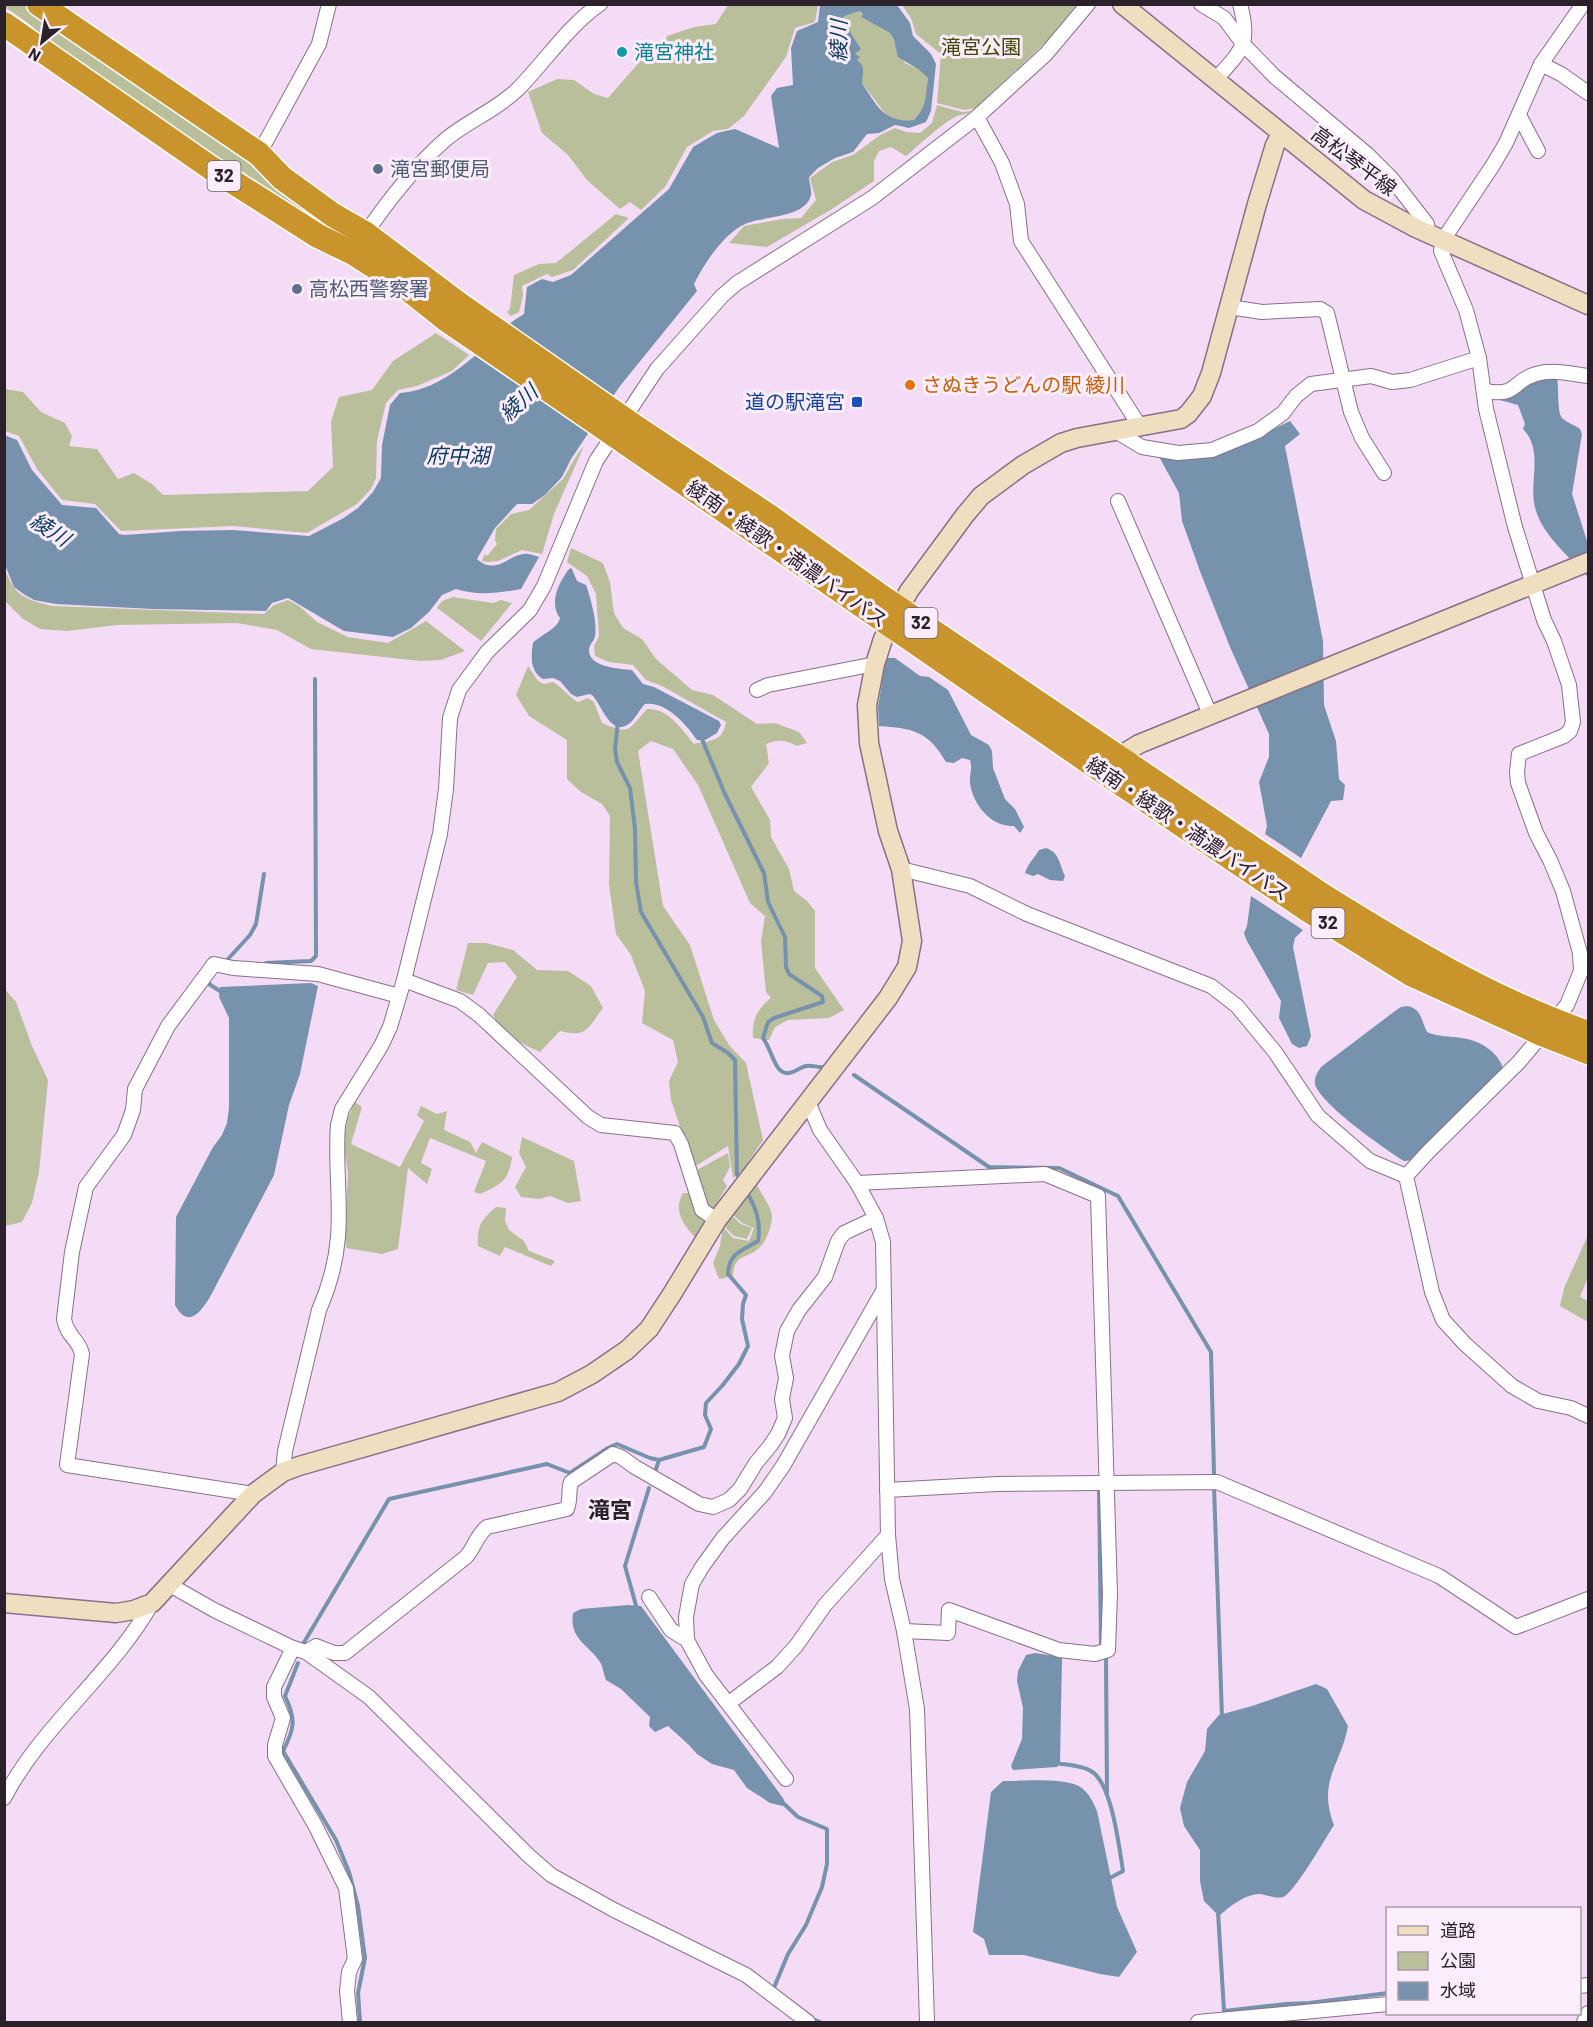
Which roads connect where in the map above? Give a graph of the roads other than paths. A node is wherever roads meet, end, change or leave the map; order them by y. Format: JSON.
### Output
{"nodes":[{"id":1,"x":39,"y":4,"type":"edge"},
{"id":2,"x":329,"y":4,"type":"edge"},
{"id":3,"x":600,"y":4,"type":"edge"},
{"id":4,"x":1088,"y":4,"type":"edge"},
{"id":5,"x":1122,"y":4,"type":"edge"},
{"id":6,"x":1201,"y":4,"type":"edge"},
{"id":7,"x":1240,"y":4,"type":"edge"},
{"id":8,"x":1583,"y":4,"type":"edge"},
{"id":9,"x":4,"y":24,"type":"edge"},
{"id":10,"x":1244,"y":45,"type":"junction"},
{"id":11,"x":1541,"y":64,"type":"junction"},
{"id":12,"x":1215,"y":80,"type":"junction"},
{"id":13,"x":1588,"y":93,"type":"edge"},
{"id":14,"x":1519,"y":115,"type":"junction"},
{"id":15,"x":977,"y":117,"type":"junction"},
{"id":16,"x":1281,"y":134,"type":"junction"},
{"id":17,"x":1538,"y":151,"type":"dead end"},
{"id":18,"x":259,"y":154,"type":"junction"},
{"id":19,"x":1435,"y":237,"type":"junction"},
{"id":20,"x":359,"y":243,"type":"junction"},
{"id":21,"x":1588,"y":305,"type":"edge"},
{"id":22,"x":1229,"y":307,"type":"junction"},
{"id":23,"x":1479,"y":358,"type":"junction"},
{"id":24,"x":1588,"y":376,"type":"edge"},
{"id":25,"x":1345,"y":379,"type":"junction"},
{"id":26,"x":1485,"y":391,"type":"junction"},
{"id":27,"x":1141,"y":428,"type":"junction"},
{"id":28,"x":1117,"y":432,"type":"junction"},
{"id":29,"x":1384,"y":473,"type":"dead end"},
{"id":30,"x":1118,"y":501,"type":"dead end"},
{"id":31,"x":1588,"y":562,"type":"edge"},
{"id":32,"x":1532,"y":583,"type":"junction"},
{"id":33,"x":894,"y":617,"type":"junction"},
{"id":34,"x":874,"y":664,"type":"junction"},
{"id":35,"x":757,"y":690,"type":"dead end"},
{"id":36,"x":1210,"y":714,"type":"junction"},
{"id":37,"x":1112,"y":765,"type":"junction"},
{"id":38,"x":901,"y":869,"type":"junction"},
{"id":39,"x":404,"y":980,"type":"junction"},
{"id":40,"x":399,"y":996,"type":"junction"},
{"id":41,"x":1548,"y":1027,"type":"junction"},
{"id":42,"x":1588,"y":1033,"type":"edge"},
{"id":43,"x":1588,"y":1052,"type":"edge"},
{"id":44,"x":807,"y":1102,"type":"junction"},
{"id":45,"x":1406,"y":1176,"type":"junction"},
{"id":46,"x":857,"y":1183,"type":"junction"},
{"id":47,"x":876,"y":1218,"type":"junction"},
{"id":48,"x":717,"y":1220,"type":"junction"},
{"id":49,"x":884,"y":1289,"type":"junction"},
{"id":50,"x":1588,"y":1416,"type":"edge"},
{"id":51,"x":284,"y":1472,"type":"junction"},
{"id":52,"x":1106,"y":1484,"type":"junction"},
{"id":53,"x":887,"y":1490,"type":"junction"},
{"id":54,"x":253,"y":1494,"type":"junction"},
{"id":55,"x":888,"y":1535,"type":"junction"},
{"id":56,"x":170,"y":1585,"type":"junction"},
{"id":57,"x":649,"y":1597,"type":"dead end"},
{"id":58,"x":1588,"y":1599,"type":"edge"},
{"id":59,"x":4,"y":1603,"type":"edge"},
{"id":60,"x":152,"y":1603,"type":"junction"},
{"id":61,"x":903,"y":1631,"type":"junction"},
{"id":62,"x":687,"y":1640,"type":"junction"},
{"id":63,"x":299,"y":1650,"type":"junction"},
{"id":64,"x":729,"y":1703,"type":"junction"},
{"id":65,"x":786,"y":1779,"type":"dead end"},
{"id":66,"x":4,"y":1798,"type":"edge"},
{"id":67,"x":1386,"y":2004,"type":"edge"},
{"id":68,"x":1588,"y":2013,"type":"edge"},
{"id":69,"x":350,"y":2022,"type":"edge"},
{"id":70,"x":808,"y":2022,"type":"edge"},
{"id":71,"x":927,"y":2022,"type":"edge"},
{"id":72,"x":1198,"y":2022,"type":"edge"},
{"id":73,"x":1584,"y":2022,"type":"edge"}],
"edges":[{"from":1,"to":18,"type":"highway","name":"綾南・綾歌・満濃バイパス","number":"32"},
{"from":2,"to":18,"type":"street"},
{"from":3,"to":20,"type":"street"},
{"from":4,"to":15,"type":"street"},
{"from":5,"to":12,"type":"street","name":"高松琴平線"},
{"from":6,"to":10,"type":"street"},
{"from":7,"to":10,"type":"street"},
{"from":8,"to":11,"type":"street"},
{"from":9,"to":20,"type":"highway","name":"綾南・綾歌・満濃バイパス","number":"32"},
{"from":10,"to":12,"type":"street"},
{"from":10,"to":19,"type":"street"},
{"from":11,"to":13,"type":"street"},
{"from":11,"to":14,"type":"street"},
{"from":12,"to":16,"type":"street","name":"高松琴平線"},
{"from":14,"to":17,"type":"street"},
{"from":14,"to":19,"type":"street"},
{"from":15,"to":27,"type":"street"},
{"from":15,"to":39,"type":"street"},
{"from":16,"to":19,"type":"street","name":"高松琴平線"},
{"from":16,"to":22,"type":"street"},
{"from":18,"to":20,"type":"highway","name":"綾南・綾歌・満濃バイパス","number":"32"},
{"from":19,"to":21,"type":"street","name":"高松琴平線"},
{"from":19,"to":23,"type":"street"},
{"from":20,"to":33,"type":"highway","name":"綾南・綾歌・満濃バイパス","number":"32","bridge":true},
{"from":22,"to":25,"type":"street"},
{"from":22,"to":27,"type":"street"},
{"from":23,"to":25,"type":"street"},
{"from":23,"to":26,"type":"street"},
{"from":24,"to":26,"type":"street"},
{"from":25,"to":28,"type":"street"},
{"from":25,"to":29,"type":"street"},
{"from":26,"to":32,"type":"street"},
{"from":27,"to":28,"type":"street"},
{"from":28,"to":33,"type":"street"},
{"from":30,"to":36,"type":"street"},
{"from":31,"to":32,"type":"street"},
{"from":32,"to":36,"type":"street"},
{"from":32,"to":41,"type":"street"},
{"from":33,"to":34,"type":"street"},
{"from":33,"to":37,"type":"highway","name":"綾南・綾歌・満濃バイパス","number":"32"},
{"from":34,"to":35,"type":"street"},
{"from":34,"to":38,"type":"street"},
{"from":36,"to":37,"type":"street"},
{"from":37,"to":41,"type":"highway","name":"綾南・綾歌・満濃バイパス","number":"32"},
{"from":38,"to":44,"type":"street"},
{"from":38,"to":45,"type":"street"},
{"from":39,"to":40,"type":"street"},
{"from":39,"to":48,"type":"street"},
{"from":40,"to":51,"type":"street"},
{"from":40,"to":54,"type":"street"},
{"from":41,"to":42,"type":"highway","name":"綾南・綾歌・満濃バイパス","number":"32"},
{"from":41,"to":43,"type":"highway","name":"綾南・綾歌・満濃バイパス","number":"32"},
{"from":41,"to":45,"type":"street"},
{"from":44,"to":46,"type":"street"},
{"from":44,"to":48,"type":"street"},
{"from":45,"to":50,"type":"street"},
{"from":46,"to":47,"type":"street"},
{"from":46,"to":52,"type":"street"},
{"from":47,"to":49,"type":"street"},
{"from":47,"to":63,"type":"street"},
{"from":48,"to":51,"type":"street"},
{"from":49,"to":53,"type":"street"},
{"from":49,"to":62,"type":"street"},
{"from":51,"to":54,"type":"street"},
{"from":52,"to":53,"type":"street"},
{"from":52,"to":58,"type":"street"},
{"from":52,"to":61,"type":"street"},
{"from":53,"to":55,"type":"street"},
{"from":54,"to":56,"type":"street"},
{"from":55,"to":61,"type":"street"},
{"from":55,"to":64,"type":"street"},
{"from":56,"to":60,"type":"street"},
{"from":56,"to":63,"type":"street"},
{"from":57,"to":62,"type":"street"},
{"from":59,"to":60,"type":"street"},
{"from":60,"to":66,"type":"street"},
{"from":61,"to":71,"type":"street"},
{"from":62,"to":64,"type":"street"},
{"from":63,"to":69,"type":"street"},
{"from":63,"to":70,"type":"street"},
{"from":64,"to":65,"type":"street"},
{"from":67,"to":72,"type":"street"},
{"from":68,"to":73,"type":"street"}]}
